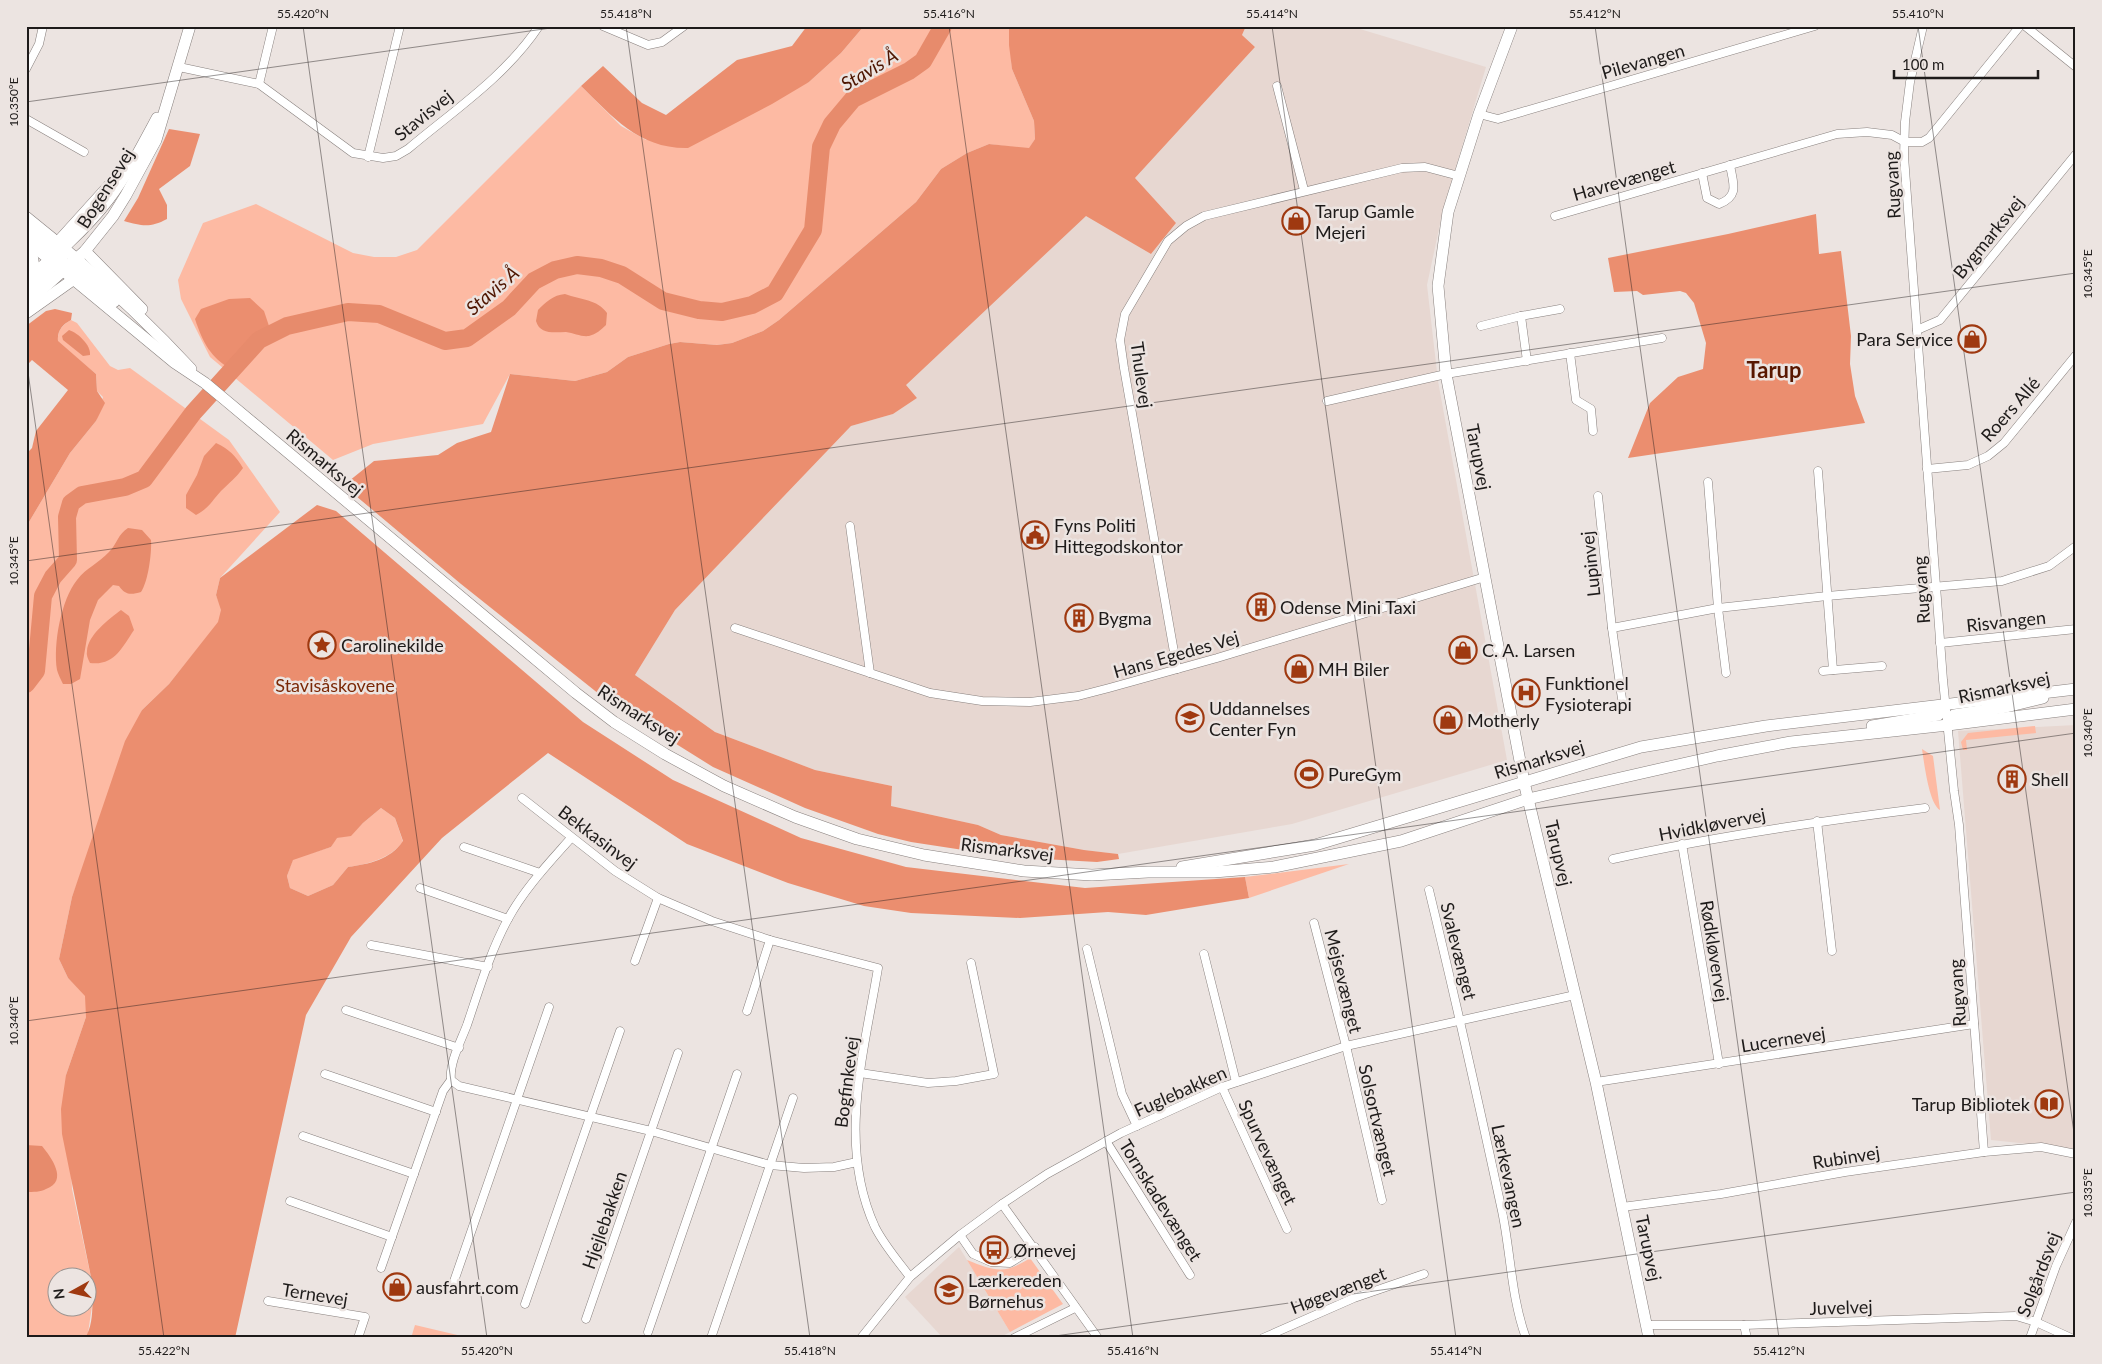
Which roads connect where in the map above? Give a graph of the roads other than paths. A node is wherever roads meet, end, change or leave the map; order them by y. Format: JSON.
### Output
{"nodes":[{"id":1,"x":43,"y":26,"type":"edge"},
{"id":2,"x":190,"y":26,"type":"edge"},
{"id":3,"x":273,"y":26,"type":"edge"},
{"id":4,"x":400,"y":26,"type":"edge"},
{"id":5,"x":539,"y":26,"type":"edge"},
{"id":6,"x":603,"y":26,"type":"edge"},
{"id":7,"x":684,"y":26,"type":"edge"},
{"id":8,"x":1512,"y":26,"type":"edge"},
{"id":9,"x":1814,"y":26,"type":"edge"},
{"id":10,"x":1923,"y":26,"type":"edge"},
{"id":11,"x":2020,"y":26,"type":"edge"},
{"id":12,"x":2025,"y":26,"type":"edge"},
{"id":13,"x":179,"y":67,"type":"junction"},
{"id":14,"x":2076,"y":67,"type":"edge"},
{"id":15,"x":26,"y":69,"type":"edge"},
{"id":16,"x":259,"y":84,"type":"junction"},
{"id":17,"x":1277,"y":86,"type":"dead end"},
{"id":18,"x":169,"y":96,"type":"junction"},
{"id":19,"x":1479,"y":114,"type":"junction"},
{"id":20,"x":26,"y":119,"type":"edge"},
{"id":21,"x":1905,"y":142,"type":"junction"},
{"id":22,"x":140,"y":151,"type":"junction"},
{"id":23,"x":84,"y":152,"type":"dead end"},
{"id":24,"x":2076,"y":154,"type":"edge"},
{"id":25,"x":368,"y":157,"type":"junction"},
{"id":26,"x":1730,"y":165,"type":"junction"},
{"id":27,"x":1702,"y":173,"type":"junction"},
{"id":28,"x":1459,"y":176,"type":"junction"},
{"id":29,"x":1304,"y":190,"type":"junction"},
{"id":30,"x":1555,"y":216,"type":"dead end"},
{"id":31,"x":26,"y":217,"type":"edge"},
{"id":32,"x":26,"y":228,"type":"edge"},
{"id":33,"x":26,"y":240,"type":"edge"},
{"id":34,"x":26,"y":250,"type":"edge"},
{"id":35,"x":65,"y":257,"type":"junction"},
{"id":36,"x":31,"y":277,"type":"edge"},
{"id":37,"x":74,"y":279,"type":"junction"},
{"id":38,"x":26,"y":292,"type":"edge"},
{"id":39,"x":26,"y":304,"type":"edge"},
{"id":40,"x":1560,"y":309,"type":"dead end"},
{"id":41,"x":26,"y":314,"type":"edge"},
{"id":42,"x":1521,"y":316,"type":"junction"},
{"id":43,"x":1481,"y":326,"type":"dead end"},
{"id":44,"x":1917,"y":330,"type":"junction"},
{"id":45,"x":1662,"y":338,"type":"dead end"},
{"id":46,"x":1570,"y":353,"type":"junction"},
{"id":47,"x":2076,"y":355,"type":"edge"},
{"id":48,"x":1527,"y":361,"type":"junction"},
{"id":49,"x":1446,"y":374,"type":"junction"},
{"id":50,"x":204,"y":383,"type":"junction"},
{"id":51,"x":1327,"y":401,"type":"dead end"},
{"id":52,"x":1593,"y":431,"type":"dead end"},
{"id":53,"x":1927,"y":469,"type":"junction"},
{"id":54,"x":1818,"y":471,"type":"dead end"},
{"id":55,"x":1708,"y":482,"type":"dead end"},
{"id":56,"x":1598,"y":496,"type":"dead end"},
{"id":57,"x":850,"y":526,"type":"dead end"},
{"id":58,"x":2076,"y":546,"type":"edge"},
{"id":59,"x":1485,"y":576,"type":"junction"},
{"id":60,"x":1936,"y":588,"type":"junction"},
{"id":61,"x":1827,"y":596,"type":"junction"},
{"id":62,"x":1718,"y":608,"type":"junction"},
{"id":63,"x":735,"y":628,"type":"dead end"},
{"id":64,"x":1612,"y":628,"type":"junction"},
{"id":65,"x":2076,"y":629,"type":"edge"},
{"id":66,"x":1940,"y":643,"type":"junction"},
{"id":67,"x":1882,"y":666,"type":"dead end"},
{"id":68,"x":1177,"y":669,"type":"junction"},
{"id":69,"x":1833,"y":670,"type":"junction"},
{"id":70,"x":1823,"y":671,"type":"dead end"},
{"id":71,"x":870,"y":673,"type":"junction"},
{"id":72,"x":1726,"y":673,"type":"dead end"},
{"id":73,"x":2075,"y":689,"type":"edge"},
{"id":74,"x":1622,"y":699,"type":"dead end"},
{"id":75,"x":1945,"y":704,"type":"junction"},
{"id":76,"x":2076,"y":709,"type":"edge"},
{"id":77,"x":1948,"y":725,"type":"junction"},
{"id":78,"x":1850,"y":734,"type":"junction"},
{"id":79,"x":1524,"y":782,"type":"junction"},
{"id":80,"x":522,"y":798,"type":"dead end"},
{"id":81,"x":1528,"y":799,"type":"junction"},
{"id":82,"x":1925,"y":808,"type":"dead end"},
{"id":83,"x":1816,"y":821,"type":"junction"},
{"id":84,"x":571,"y":838,"type":"junction"},
{"id":85,"x":1682,"y":844,"type":"junction"},
{"id":86,"x":464,"y":847,"type":"dead end"},
{"id":87,"x":1613,"y":859,"type":"dead end"},
{"id":88,"x":1148,"y":872,"type":"junction"},
{"id":89,"x":540,"y":873,"type":"junction"},
{"id":90,"x":420,"y":888,"type":"dead end"},
{"id":91,"x":1429,"y":890,"type":"dead end"},
{"id":92,"x":658,"y":898,"type":"junction"},
{"id":93,"x":508,"y":919,"type":"junction"},
{"id":94,"x":1314,"y":923,"type":"dead end"},
{"id":95,"x":770,"y":940,"type":"junction"},
{"id":96,"x":371,"y":945,"type":"dead end"},
{"id":97,"x":1087,"y":949,"type":"dead end"},
{"id":98,"x":1832,"y":951,"type":"dead end"},
{"id":99,"x":1204,"y":954,"type":"dead end"},
{"id":100,"x":634,"y":961,"type":"dead end"},
{"id":101,"x":971,"y":963,"type":"dead end"},
{"id":102,"x":488,"y":967,"type":"junction"},
{"id":103,"x":878,"y":968,"type":"joint"},
{"id":104,"x":1575,"y":995,"type":"junction"},
{"id":105,"x":549,"y":1007,"type":"dead end"},
{"id":106,"x":346,"y":1010,"type":"dead end"},
{"id":107,"x":748,"y":1012,"type":"dead end"},
{"id":108,"x":1461,"y":1020,"type":"junction"},
{"id":109,"x":1974,"y":1024,"type":"junction"},
{"id":110,"x":620,"y":1031,"type":"dead end"},
{"id":111,"x":1346,"y":1046,"type":"junction"},
{"id":112,"x":459,"y":1048,"type":"junction"},
{"id":113,"x":678,"y":1053,"type":"dead end"},
{"id":114,"x":1719,"y":1064,"type":"junction"},
{"id":115,"x":860,"y":1073,"type":"junction"},
{"id":116,"x":325,"y":1074,"type":"dead end"},
{"id":117,"x":737,"y":1074,"type":"dead end"},
{"id":118,"x":451,"y":1080,"type":"junction"},
{"id":119,"x":1236,"y":1082,"type":"junction"},
{"id":120,"x":1596,"y":1082,"type":"junction"},
{"id":121,"x":1222,"y":1087,"type":"junction"},
{"id":122,"x":793,"y":1098,"type":"dead end"},
{"id":123,"x":517,"y":1100,"type":"junction"},
{"id":124,"x":436,"y":1112,"type":"junction"},
{"id":125,"x":590,"y":1117,"type":"junction"},
{"id":126,"x":1137,"y":1126,"type":"junction"},
{"id":127,"x":651,"y":1131,"type":"junction"},
{"id":128,"x":303,"y":1136,"type":"dead end"},
{"id":129,"x":1106,"y":1140,"type":"junction"},
{"id":130,"x":711,"y":1148,"type":"junction"},
{"id":131,"x":1984,"y":1152,"type":"junction"},
{"id":132,"x":2076,"y":1154,"type":"edge"},
{"id":133,"x":857,"y":1162,"type":"junction"},
{"id":134,"x":770,"y":1165,"type":"junction"},
{"id":135,"x":414,"y":1174,"type":"junction"},
{"id":136,"x":1382,"y":1200,"type":"dead end"},
{"id":137,"x":290,"y":1201,"type":"dead end"},
{"id":138,"x":1002,"y":1204,"type":"junction"},
{"id":139,"x":1622,"y":1207,"type":"junction"},
{"id":140,"x":2076,"y":1222,"type":"edge"},
{"id":141,"x":1287,"y":1229,"type":"dead end"},
{"id":142,"x":960,"y":1235,"type":"junction"},
{"id":143,"x":392,"y":1237,"type":"junction"},
{"id":144,"x":1034,"y":1247,"type":"junction"},
{"id":145,"x":381,"y":1268,"type":"dead end"},
{"id":146,"x":1424,"y":1274,"type":"dead end"},
{"id":147,"x":1190,"y":1275,"type":"dead end"},
{"id":148,"x":910,"y":1277,"type":"junction"},
{"id":149,"x":452,"y":1287,"type":"dead end"},
{"id":150,"x":268,"y":1301,"type":"dead end"},
{"id":151,"x":525,"y":1304,"type":"dead end"},
{"id":152,"x":1075,"y":1308,"type":"junction"},
{"id":153,"x":586,"y":1319,"type":"dead end"},
{"id":154,"x":2036,"y":1322,"type":"junction"},
{"id":155,"x":1646,"y":1325,"type":"junction"},
{"id":156,"x":1744,"y":1325,"type":"junction"},
{"id":157,"x":648,"y":1332,"type":"dead end"},
{"id":158,"x":358,"y":1338,"type":"edge"},
{"id":159,"x":711,"y":1338,"type":"edge"},
{"id":160,"x":861,"y":1338,"type":"edge"},
{"id":161,"x":1014,"y":1338,"type":"edge"},
{"id":162,"x":1098,"y":1338,"type":"edge"},
{"id":163,"x":1263,"y":1338,"type":"edge"},
{"id":164,"x":1526,"y":1338,"type":"edge"},
{"id":165,"x":1649,"y":1338,"type":"edge"},
{"id":166,"x":1747,"y":1338,"type":"edge"},
{"id":167,"x":2030,"y":1338,"type":"edge"},
{"id":168,"x":2071,"y":1338,"type":"edge"}],
"edges":[{"from":1,"to":15,"type":"street"},
{"from":2,"to":13,"type":"main road","name":"Bogensevej"},
{"from":3,"to":16,"type":"street"},
{"from":4,"to":25,"type":"street"},
{"from":5,"to":25,"type":"street","name":"Stavisvej"},
{"from":6,"to":7,"type":"street"},
{"from":8,"to":19,"type":"main road","name":"Tarupvej"},
{"from":9,"to":19,"type":"street","name":"Pilevangen"},
{"from":10,"to":21,"type":"street","name":"Rugvang"},
{"from":11,"to":21,"type":"street"},
{"from":12,"to":14,"type":"street"},
{"from":13,"to":16,"type":"street","name":"Stavisvej"},
{"from":13,"to":18,"type":"main road","name":"Bogensevej"},
{"from":16,"to":25,"type":"street","name":"Stavisvej"},
{"from":17,"to":29,"type":"street"},
{"from":18,"to":22,"type":"main road","name":"Bogensevej"},
{"from":18,"to":35,"type":"main road","name":"Bogensevej"},
{"from":19,"to":28,"type":"main road","name":"Tarupvej"},
{"from":20,"to":23,"type":"street"},
{"from":21,"to":26,"type":"street","name":"Havrevænget"},
{"from":21,"to":44,"type":"street","name":"Rugvang"},
{"from":22,"to":35,"type":"main road"},
{"from":22,"to":35,"type":"main road"},
{"from":24,"to":44,"type":"street","name":"Bygmarksvej"},
{"from":26,"to":27,"type":"street","name":"Havrevænget"},
{"from":26,"to":27,"type":"street","name":"Havrevænget"},
{"from":27,"to":30,"type":"street","name":"Havrevænget"},
{"from":28,"to":29,"type":"street","name":"Thulevej"},
{"from":28,"to":49,"type":"main road","name":"Tarupvej"},
{"from":29,"to":68,"type":"street","name":"Thulevej"},
{"from":31,"to":35,"type":"main road","name":"Rismarksvej"},
{"from":32,"to":35,"type":"main road"},
{"from":33,"to":35,"type":"main road","name":"Rismarksvej"},
{"from":34,"to":36,"type":"main road"},
{"from":35,"to":36,"type":"main road","name":"Bogensevej"},
{"from":35,"to":37,"type":"main road","name":"Rismarksvej"},
{"from":35,"to":38,"type":"main road"},
{"from":35,"to":39,"type":"main road","name":"Bogensevej"},
{"from":35,"to":50,"type":"main road"},
{"from":35,"to":50,"type":"main road"},
{"from":37,"to":41,"type":"main road"},
{"from":37,"to":50,"type":"main road","name":"Rismarksvej"},
{"from":40,"to":42,"type":"street"},
{"from":42,"to":43,"type":"street"},
{"from":42,"to":48,"type":"street"},
{"from":44,"to":53,"type":"street","name":"Rugvang"},
{"from":45,"to":46,"type":"street"},
{"from":46,"to":48,"type":"street"},
{"from":46,"to":52,"type":"street"},
{"from":47,"to":53,"type":"street","name":"Roers Allé"},
{"from":48,"to":49,"type":"street"},
{"from":49,"to":51,"type":"street"},
{"from":49,"to":59,"type":"main road","name":"Tarupvej"},
{"from":50,"to":88,"type":"main road","name":"Rismarksvej"},
{"from":53,"to":60,"type":"street","name":"Rugvang"},
{"from":54,"to":61,"type":"street"},
{"from":55,"to":62,"type":"street"},
{"from":56,"to":64,"type":"street","name":"Lupinvej"},
{"from":57,"to":71,"type":"street"},
{"from":58,"to":60,"type":"street"},
{"from":59,"to":68,"type":"street","name":"Hans Egedes Vej"},
{"from":59,"to":79,"type":"main road","name":"Tarupvej"},
{"from":60,"to":61,"type":"street"},
{"from":60,"to":66,"type":"street","name":"Rugvang"},
{"from":61,"to":62,"type":"street"},
{"from":61,"to":69,"type":"street"},
{"from":62,"to":64,"type":"street"},
{"from":62,"to":72,"type":"street"},
{"from":63,"to":71,"type":"street","name":"Hans Egedes Vej"},
{"from":64,"to":74,"type":"street","name":"Lupinvej"},
{"from":65,"to":66,"type":"street","name":"Risvangen"},
{"from":66,"to":75,"type":"street","name":"Rugvang"},
{"from":67,"to":69,"type":"street"},
{"from":68,"to":71,"type":"street","name":"Hans Egedes Vej"},
{"from":69,"to":70,"type":"street"},
{"from":73,"to":75,"type":"main road","name":"Rismarksvej"},
{"from":73,"to":77,"type":"main road","name":"Rismarksvej"},
{"from":75,"to":77,"type":"street","name":"Rugvang"},
{"from":75,"to":78,"type":"main road","name":"Rismarksvej"},
{"from":75,"to":79,"type":"main road","name":"Rismarksvej"},
{"from":76,"to":77,"type":"main road","name":"Rismarksvej"},
{"from":77,"to":78,"type":"main road","name":"Rismarksvej"},
{"from":77,"to":109,"type":"street","name":"Rugvang"},
{"from":78,"to":81,"type":"main road","name":"Rismarksvej"},
{"from":79,"to":81,"type":"main road","name":"Tarupvej"},
{"from":79,"to":88,"type":"main road","name":"Rismarksvej"},
{"from":80,"to":84,"type":"street","name":"Bekkasinvej"},
{"from":81,"to":88,"type":"main road","name":"Rismarksvej"},
{"from":81,"to":104,"type":"main road","name":"Tarupvej"},
{"from":82,"to":83,"type":"street","name":"Hvidkløvervej"},
{"from":83,"to":85,"type":"street","name":"Hvidkløvervej"},
{"from":83,"to":98,"type":"street"},
{"from":84,"to":89,"type":"street"},
{"from":84,"to":92,"type":"street","name":"Bekkasinvej"},
{"from":85,"to":87,"type":"street","name":"Hvidkløvervej"},
{"from":85,"to":114,"type":"street","name":"Rødkløvervej"},
{"from":86,"to":89,"type":"street"},
{"from":89,"to":93,"type":"street"},
{"from":90,"to":93,"type":"street"},
{"from":91,"to":108,"type":"street","name":"Svalevænget"},
{"from":92,"to":95,"type":"street","name":"Bekkasinvej"},
{"from":92,"to":100,"type":"street"},
{"from":93,"to":102,"type":"street"},
{"from":94,"to":111,"type":"street","name":"Mejsevænget"},
{"from":95,"to":103,"type":"street","name":"Bekkasinvej"},
{"from":95,"to":107,"type":"street"},
{"from":96,"to":102,"type":"street"},
{"from":97,"to":126,"type":"street"},
{"from":99,"to":119,"type":"street"},
{"from":101,"to":115,"type":"street"},
{"from":102,"to":112,"type":"street"},
{"from":103,"to":115,"type":"street","name":"Bogfinkevej"},
{"from":104,"to":108,"type":"street","name":"Fuglebakken"},
{"from":104,"to":120,"type":"main road","name":"Tarupvej"},
{"from":105,"to":123,"type":"street"},
{"from":106,"to":112,"type":"street"},
{"from":108,"to":111,"type":"street","name":"Fuglebakken"},
{"from":108,"to":164,"type":"street","name":"Lærkevangen"},
{"from":109,"to":114,"type":"street","name":"Lucernevej"},
{"from":109,"to":131,"type":"street","name":"Rugvang"},
{"from":110,"to":125,"type":"street"},
{"from":111,"to":119,"type":"street","name":"Fuglebakken"},
{"from":111,"to":136,"type":"street","name":"Solsortvænget"},
{"from":112,"to":118,"type":"street"},
{"from":113,"to":127,"type":"street","name":"Hjejlebakken"},
{"from":114,"to":120,"type":"street","name":"Lucernevej"},
{"from":115,"to":133,"type":"street","name":"Bogfinkevej"},
{"from":116,"to":124,"type":"street"},
{"from":117,"to":130,"type":"street"},
{"from":118,"to":123,"type":"street"},
{"from":118,"to":124,"type":"street"},
{"from":119,"to":121,"type":"street","name":"Fuglebakken"},
{"from":120,"to":139,"type":"main road","name":"Tarupvej"},
{"from":121,"to":126,"type":"street","name":"Fuglebakken"},
{"from":121,"to":141,"type":"street","name":"Spurvevænget"},
{"from":122,"to":134,"type":"street"},
{"from":123,"to":125,"type":"street"},
{"from":123,"to":149,"type":"street"},
{"from":124,"to":135,"type":"street"},
{"from":125,"to":127,"type":"street"},
{"from":125,"to":151,"type":"street"},
{"from":126,"to":129,"type":"street","name":"Fuglebakken"},
{"from":127,"to":130,"type":"street"},
{"from":127,"to":153,"type":"street","name":"Hjejlebakken"},
{"from":128,"to":135,"type":"street"},
{"from":129,"to":138,"type":"street","name":"Fuglebakken"},
{"from":129,"to":147,"type":"street","name":"Tornskadevænget"},
{"from":130,"to":134,"type":"street"},
{"from":130,"to":157,"type":"street"},
{"from":131,"to":132,"type":"street","name":"Rubinvej"},
{"from":131,"to":139,"type":"street","name":"Rubinvej"},
{"from":133,"to":134,"type":"street"},
{"from":133,"to":148,"type":"street","name":"Bogfinkevej"},
{"from":134,"to":159,"type":"street"},
{"from":135,"to":143,"type":"street"},
{"from":137,"to":143,"type":"street"},
{"from":138,"to":142,"type":"street","name":"Fuglebakken"},
{"from":138,"to":144,"type":"street"},
{"from":139,"to":155,"type":"main road","name":"Tarupvej"},
{"from":140,"to":154,"type":"street","name":"Solgårdsvej"},
{"from":142,"to":144,"type":"street"},
{"from":142,"to":148,"type":"street","name":"Fuglebakken"},
{"from":143,"to":145,"type":"street"},
{"from":144,"to":152,"type":"street"},
{"from":146,"to":163,"type":"street","name":"Høgevænget"},
{"from":148,"to":160,"type":"street","name":"Fuglebakken"},
{"from":150,"to":158,"type":"street","name":"Ternevej"},
{"from":152,"to":161,"type":"street"},
{"from":152,"to":162,"type":"street"},
{"from":154,"to":156,"type":"street","name":"Juvelvej"},
{"from":154,"to":167,"type":"street","name":"Solgårdsvej"},
{"from":154,"to":168,"type":"street","name":"Juvelvej"},
{"from":155,"to":156,"type":"street","name":"Juvelvej"},
{"from":155,"to":165,"type":"main road","name":"Tarupvej"},
{"from":156,"to":166,"type":"street"}]}
